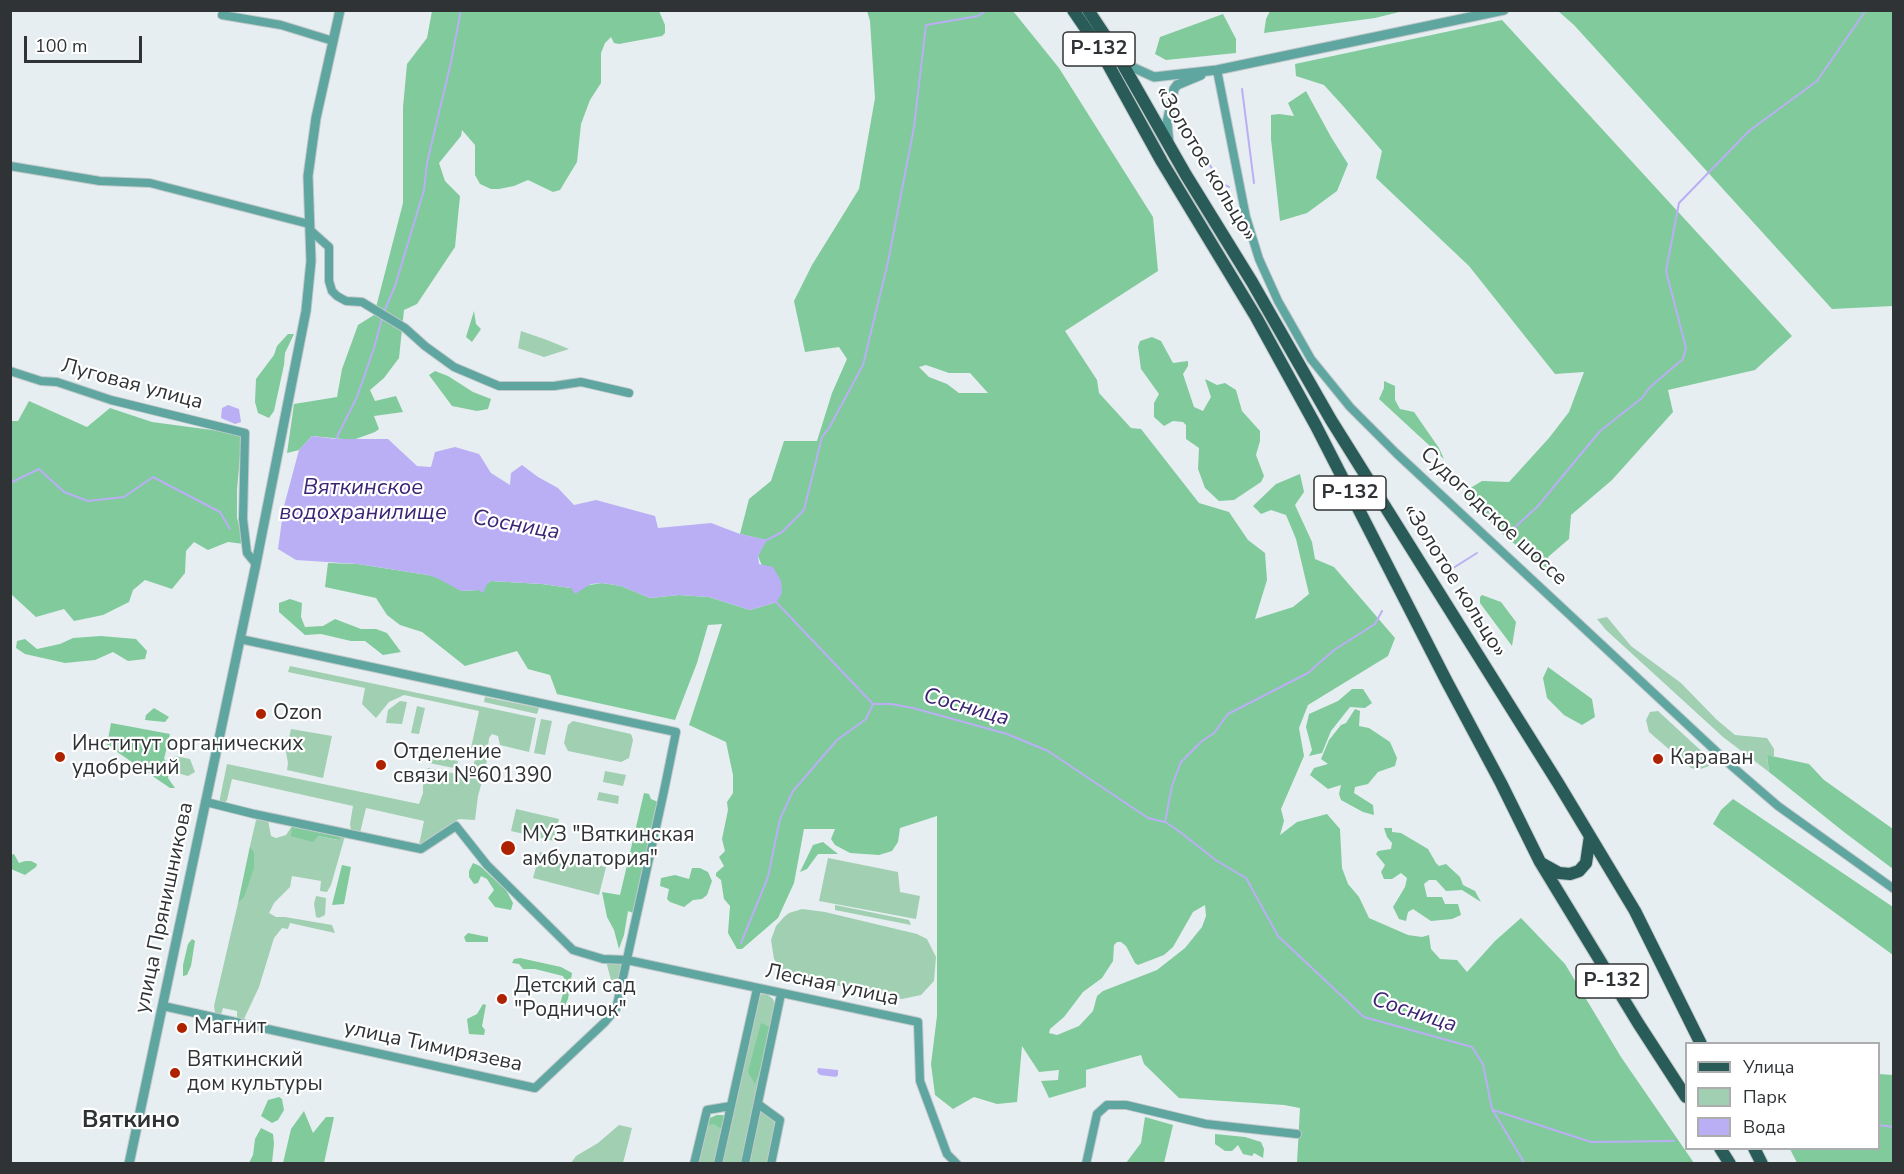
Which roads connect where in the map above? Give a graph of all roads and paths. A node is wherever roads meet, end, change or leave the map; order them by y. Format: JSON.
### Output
{"nodes":[{"id":1,"x":340,"y":10,"type":"edge"},
{"id":2,"x":1073,"y":10,"type":"edge"},
{"id":3,"x":1089,"y":10,"type":"edge"},
{"id":4,"x":1504,"y":10,"type":"edge"},
{"id":5,"x":222,"y":15,"type":"dead end"},
{"id":6,"x":333,"y":41,"type":"junction"},
{"id":7,"x":1114,"y":49,"type":"junction"},
{"id":8,"x":1217,"y":70,"type":"junction"},
{"id":9,"x":1170,"y":146,"type":"junction"},
{"id":10,"x":10,"y":166,"type":"edge"},
{"id":11,"x":310,"y":227,"type":"junction"},
{"id":12,"x":10,"y":371,"type":"edge"},
{"id":13,"x":629,"y":393,"type":"dead end"},
{"id":14,"x":256,"y":564,"type":"junction"},
{"id":15,"x":240,"y":639,"type":"junction"},
{"id":16,"x":206,"y":802,"type":"junction"},
{"id":17,"x":1590,"y":836,"type":"junction"},
{"id":18,"x":1540,"y":862,"type":"junction"},
{"id":19,"x":1893,"y":889,"type":"edge"},
{"id":20,"x":627,"y":960,"type":"junction"},
{"id":21,"x":757,"y":989,"type":"junction"},
{"id":22,"x":781,"y":994,"type":"junction"},
{"id":23,"x":163,"y":1006,"type":"junction"},
{"id":24,"x":1700,"y":1042,"type":"edge"},
{"id":25,"x":1685,"y":1095,"type":"edge"},
{"id":26,"x":758,"y":1104,"type":"junction"},
{"id":27,"x":731,"y":1106,"type":"junction"},
{"id":28,"x":1297,"y":1134,"type":"dead end"},
{"id":29,"x":1721,"y":1150,"type":"edge"},
{"id":30,"x":1755,"y":1150,"type":"edge"},
{"id":31,"x":129,"y":1164,"type":"edge"},
{"id":32,"x":694,"y":1164,"type":"edge"},
{"id":33,"x":718,"y":1164,"type":"edge"},
{"id":34,"x":745,"y":1164,"type":"edge"},
{"id":35,"x":771,"y":1164,"type":"edge"},
{"id":36,"x":957,"y":1164,"type":"edge"},
{"id":37,"x":1086,"y":1164,"type":"edge"},
{"id":38,"x":1730,"y":1164,"type":"edge"},
{"id":39,"x":1762,"y":1164,"type":"edge"}],
"edges":[{"from":1,"to":6,"type":"street","name":"улица Прянишникова"},
{"from":2,"to":18,"type":"main road","name":"«Золотое кольцо»","number":"Р-132"},
{"from":3,"to":7,"type":"main road","number":"Р-132"},
{"from":4,"to":8,"type":"street"},
{"from":5,"to":6,"type":"street"},
{"from":6,"to":11,"type":"street","name":"улица Прянишникова"},
{"from":7,"to":8,"type":"street"},
{"from":7,"to":9,"type":"main road","name":"«Золотое кольцо»","number":"Р-132"},
{"from":8,"to":9,"type":"street"},
{"from":8,"to":19,"type":"street","name":"Судогодское шоссе"},
{"from":9,"to":17,"type":"main road","name":"«Золотое кольцо»","number":"Р-132"},
{"from":10,"to":11,"type":"street"},
{"from":11,"to":13,"type":"street"},
{"from":11,"to":14,"type":"street","name":"улица Прянишникова"},
{"from":12,"to":14,"type":"street","name":"Луговая улица"},
{"from":14,"to":15,"type":"street","name":"улица Прянишникова"},
{"from":15,"to":16,"type":"street","name":"улица Прянишникова"},
{"from":15,"to":20,"type":"street"},
{"from":16,"to":20,"type":"street","name":"Лесная улица"},
{"from":16,"to":23,"type":"street","name":"улица Прянишникова"},
{"from":17,"to":18,"type":"main road"},
{"from":17,"to":24,"type":"main road","name":"«Золотое кольцо»","number":"Р-132"},
{"from":18,"to":25,"type":"main road","name":"«Золотое кольцо»","number":"Р-132"},
{"from":20,"to":21,"type":"street","name":"Лесная улица"},
{"from":20,"to":23,"type":"street","name":"улица Тимирязева"},
{"from":21,"to":22,"type":"street","name":"Лесная улица"},
{"from":21,"to":27,"type":"street"},
{"from":22,"to":26,"type":"street"},
{"from":22,"to":36,"type":"street","name":"Лесная улица"},
{"from":23,"to":31,"type":"street","name":"улица Прянишникова"},
{"from":26,"to":34,"type":"street"},
{"from":26,"to":35,"type":"street"},
{"from":27,"to":32,"type":"street"},
{"from":27,"to":33,"type":"street"},
{"from":28,"to":37,"type":"street"},
{"from":29,"to":38,"type":"main road"},
{"from":30,"to":39,"type":"main road"}]}
